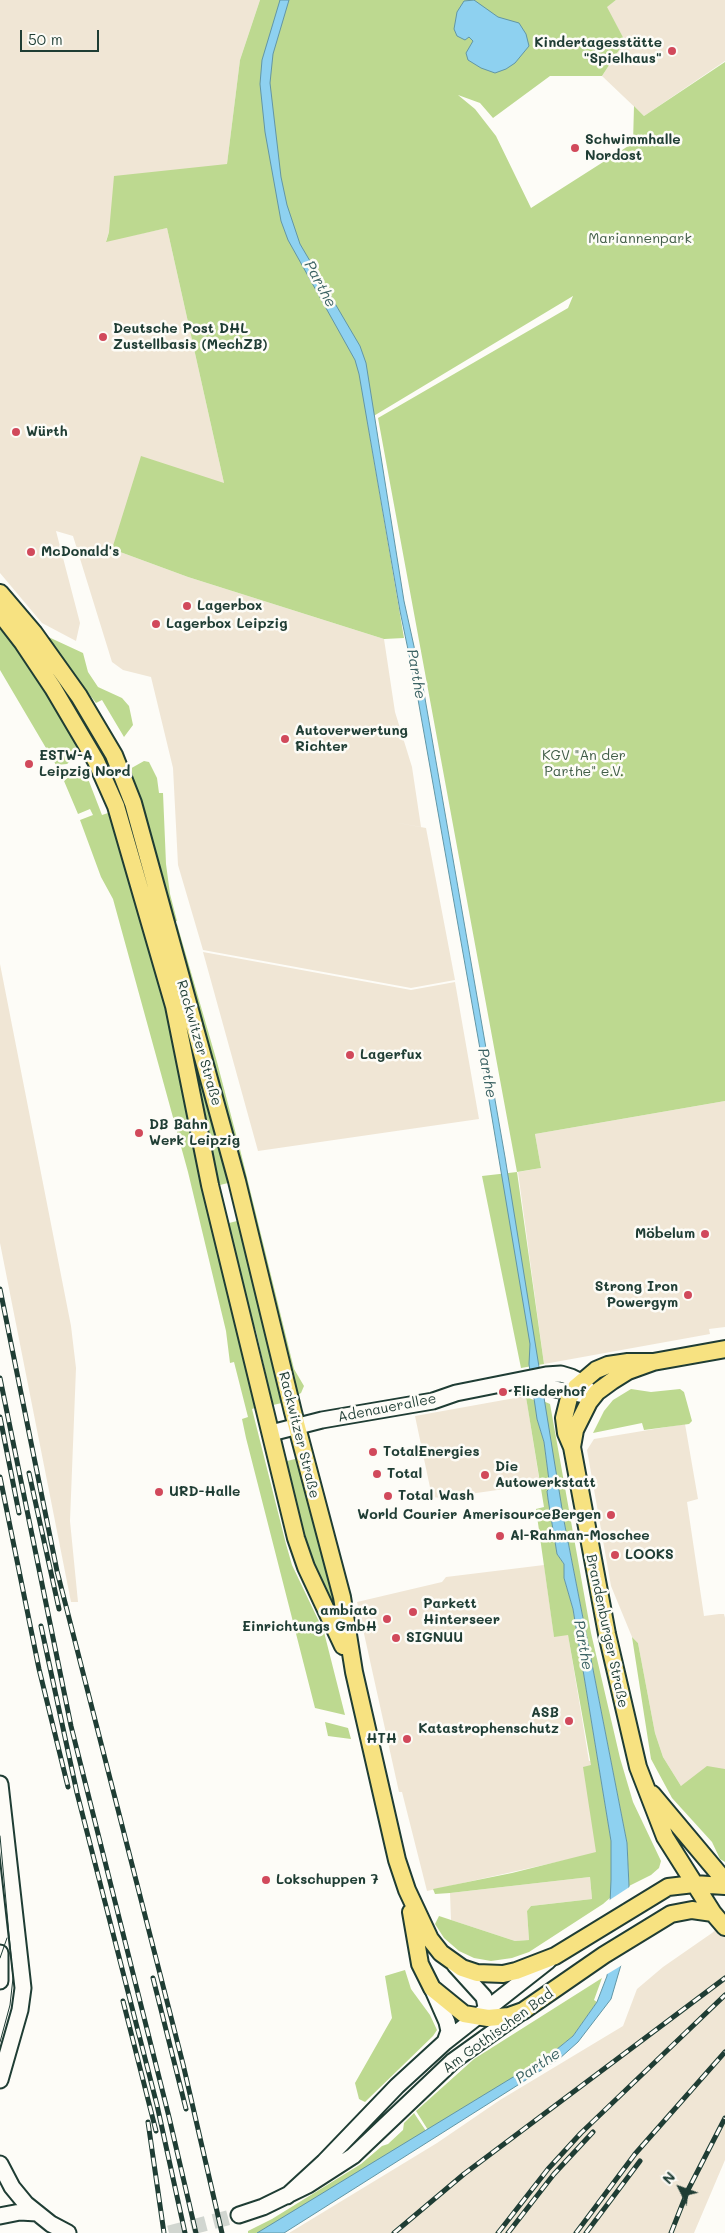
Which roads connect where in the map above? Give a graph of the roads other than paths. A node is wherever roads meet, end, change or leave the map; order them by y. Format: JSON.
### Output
{"nodes":[{"id":1,"x":0,"y":593,"type":"edge"},
{"id":2,"x":0,"y":613,"type":"edge"},
{"id":3,"x":725,"y":1349,"type":"edge"},
{"id":4,"x":653,"y":1362,"type":"junction"},
{"id":5,"x":576,"y":1387,"type":"junction"},
{"id":6,"x":593,"y":1396,"type":"junction"},
{"id":7,"x":296,"y":1427,"type":"junction"},
{"id":8,"x":271,"y":1433,"type":"junction"},
{"id":9,"x":572,"y":1447,"type":"junction"},
{"id":10,"x":354,"y":1672,"type":"junction"},
{"id":11,"x":0,"y":1784,"type":"edge"},
{"id":12,"x":645,"y":1784,"type":"junction"},
{"id":13,"x":673,"y":1852,"type":"junction"},
{"id":14,"x":702,"y":1855,"type":"junction"},
{"id":15,"x":725,"y":1881,"type":"edge"},
{"id":16,"x":694,"y":1884,"type":"junction"},
{"id":17,"x":725,"y":1886,"type":"edge"},
{"id":18,"x":407,"y":1890,"type":"junction"},
{"id":19,"x":657,"y":1892,"type":"junction"},
{"id":20,"x":670,"y":1914,"type":"junction"},
{"id":21,"x":720,"y":1921,"type":"edge"},
{"id":22,"x":0,"y":1953,"type":"edge"},
{"id":23,"x":555,"y":1956,"type":"junction"},
{"id":24,"x":455,"y":1964,"type":"junction"},
{"id":25,"x":0,"y":1981,"type":"edge"},
{"id":26,"x":432,"y":1988,"type":"junction"},
{"id":27,"x":523,"y":2011,"type":"junction"},
{"id":28,"x":484,"y":2014,"type":"junction"},
{"id":29,"x":483,"y":2038,"type":"junction"},
{"id":30,"x":445,"y":2042,"type":"junction"},
{"id":31,"x":0,"y":2080,"type":"edge"},
{"id":32,"x":0,"y":2164,"type":"edge"},
{"id":33,"x":287,"y":2196,"type":"junction"},
{"id":34,"x":37,"y":2214,"type":"junction"},
{"id":35,"x":240,"y":2215,"type":"tunnel mouth"},
{"id":36,"x":0,"y":2216,"type":"edge"},
{"id":37,"x":68,"y":2233,"type":"edge"}],
"edges":[{"from":1,"to":7,"type":"main road","name":"Rackwitzer Straße"},
{"from":2,"to":8,"type":"main road","name":"Rackwitzer Straße"},
{"from":3,"to":4,"type":"main road"},
{"from":4,"to":5,"type":"main road"},
{"from":4,"to":6,"type":"main road"},
{"from":5,"to":6,"type":"main road","name":"Adenauerallee"},
{"from":5,"to":7,"type":"main road","name":"Adenauerallee"},
{"from":5,"to":9,"type":"main road","name":"Brandenburger Straße"},
{"from":6,"to":9,"type":"main road","name":"Brandenburger Straße"},
{"from":7,"to":8,"type":"main road","name":"Adenauerallee"},
{"from":7,"to":10,"type":"main road","name":"Rackwitzer Straße"},
{"from":8,"to":10,"type":"main road","name":"Rackwitzer Straße"},
{"from":9,"to":12,"type":"main road","name":"Brandenburger Straße"},
{"from":10,"to":18,"type":"main road","name":"Rackwitzer Straße"},
{"from":11,"to":31,"type":"main road"},
{"from":12,"to":13,"type":"main road","name":"Brandenburger Straße"},
{"from":12,"to":14,"type":"main road","name":"Brandenburger Straße"},
{"from":13,"to":16,"type":"main road","name":"Brandenburger Straße"},
{"from":13,"to":19,"type":"main road","name":"Am Gothischen Bad"},
{"from":14,"to":15,"type":"main road","name":"Brandenburger Straße"},
{"from":14,"to":16,"type":"main road"},
{"from":16,"to":17,"type":"main road","name":"Am Gothischen Bad"},
{"from":16,"to":19,"type":"main road","name":"Am Gothischen Bad"},
{"from":16,"to":20,"type":"main road","name":"Am Gothischen Bad"},
{"from":16,"to":21,"type":"main road","name":"Brandenburger Straße"},
{"from":18,"to":24,"type":"main road","name":"Rackwitzer Straße"},
{"from":18,"to":26,"type":"main road","name":"Rackwitzer Straße"},
{"from":19,"to":23,"type":"main road","name":"Am Gothischen Bad"},
{"from":20,"to":21,"type":"main road","name":"Am Gothischen Bad"},
{"from":20,"to":27,"type":"main road","name":"Am Gothischen Bad"},
{"from":22,"to":25,"type":"main road"},
{"from":23,"to":24,"type":"main road","name":"Rackwitzer Straße"},
{"from":23,"to":28,"type":"main road","name":"Am Gothischen Bad"},
{"from":24,"to":28,"type":"main road"},
{"from":26,"to":28,"type":"main road","name":"Rackwitzer Straße"},
{"from":26,"to":30,"type":"main road"},
{"from":27,"to":28,"type":"main road","name":"Rackwitzer Straße"},
{"from":27,"to":29,"type":"main road","name":"Am Gothischen Bad"},
{"from":28,"to":29,"type":"main road"},
{"from":28,"to":30,"type":"main road","name":"Am Gothischen Bad"},
{"from":29,"to":33,"type":"main road","name":"Am Gothischen Bad"},
{"from":30,"to":33,"type":"main road","name":"Am Gothischen Bad"},
{"from":32,"to":34,"type":"main road"},
{"from":33,"to":35,"type":"main road","name":"Am Gothischen Bad"},
{"from":34,"to":36,"type":"main road"},
{"from":34,"to":37,"type":"main road"}]}
